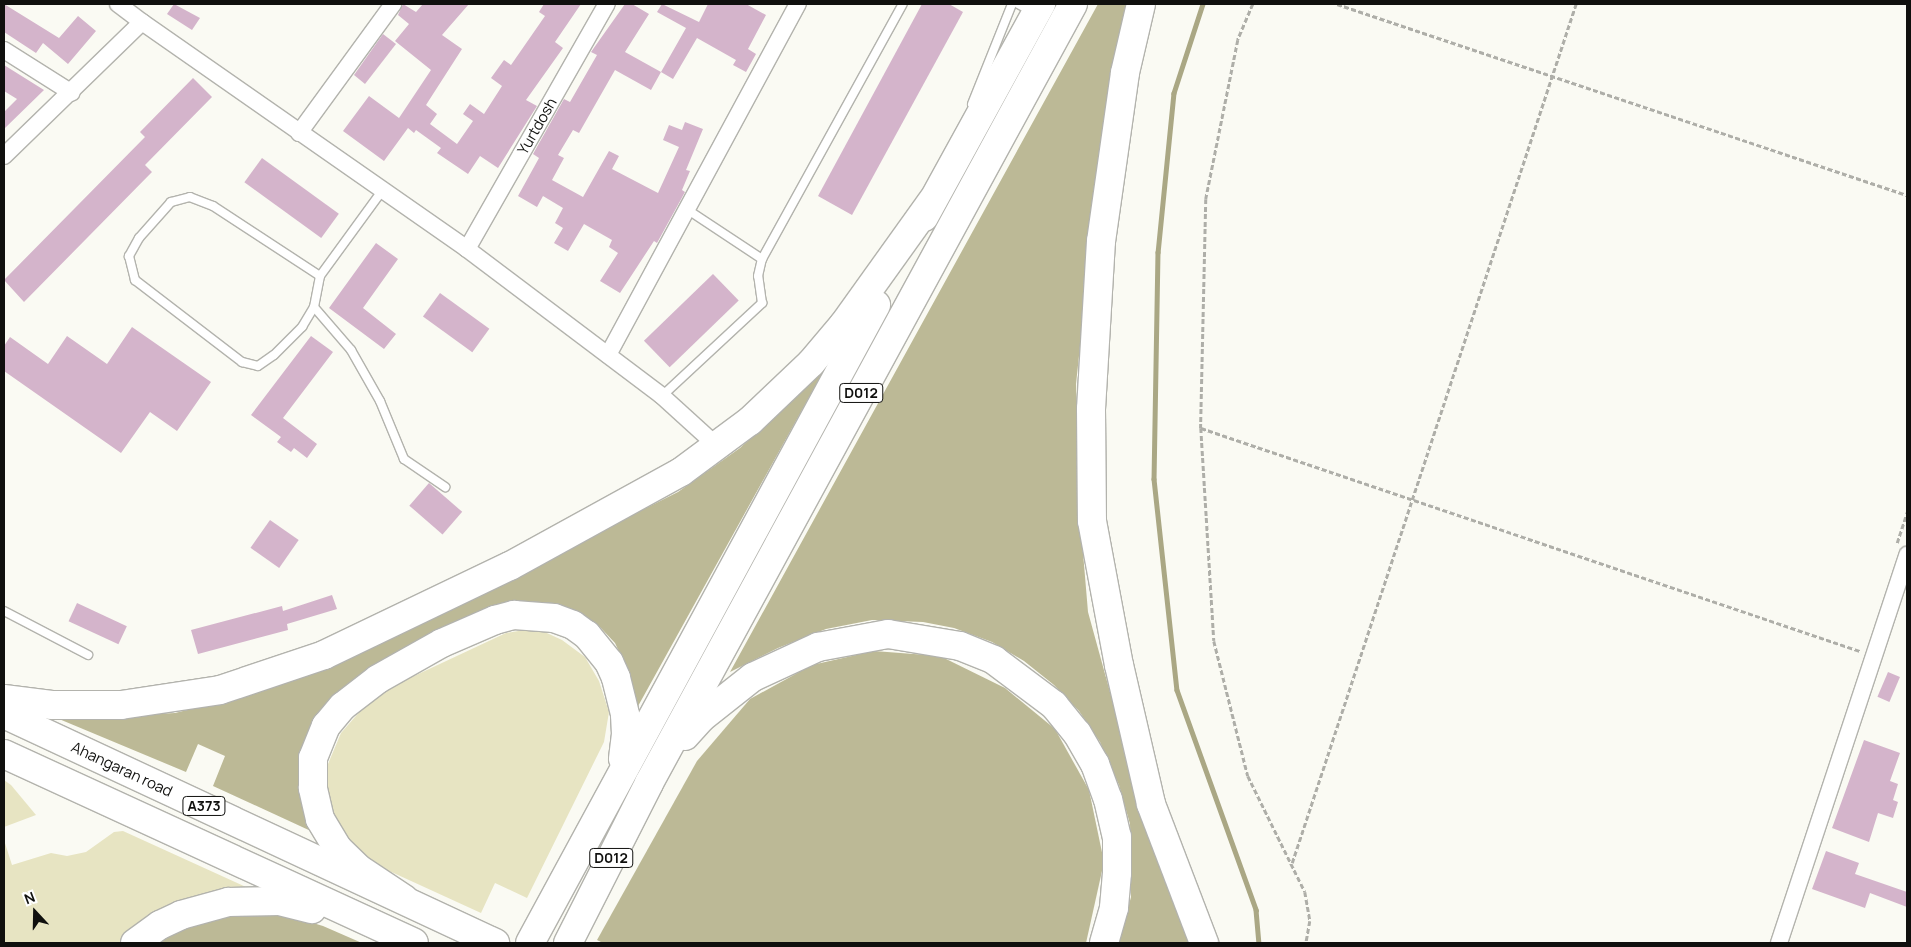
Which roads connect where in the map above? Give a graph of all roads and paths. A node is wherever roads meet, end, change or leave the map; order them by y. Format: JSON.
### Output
{"nodes":[{"id":1,"x":118,"y":4,"type":"edge"},
{"id":2,"x":393,"y":4,"type":"edge"},
{"id":3,"x":607,"y":4,"type":"edge"},
{"id":4,"x":798,"y":4,"type":"edge"},
{"id":5,"x":903,"y":4,"type":"edge"},
{"id":6,"x":1073,"y":4,"type":"edge"},
{"id":7,"x":1141,"y":4,"type":"edge"},
{"id":8,"x":1253,"y":4,"type":"edge"},
{"id":9,"x":1337,"y":4,"type":"edge"},
{"id":10,"x":1576,"y":4,"type":"edge"},
{"id":11,"x":1026,"y":6,"type":"edge"},
{"id":12,"x":142,"y":22,"type":"junction"},
{"id":13,"x":4,"y":50,"type":"edge"},
{"id":14,"x":1552,"y":76,"type":"junction"},
{"id":15,"x":72,"y":93,"type":"junction"},
{"id":16,"x":969,"y":112,"type":"dead end"},
{"id":17,"x":961,"y":130,"type":"dead end"},
{"id":18,"x":300,"y":133,"type":"junction"},
{"id":19,"x":4,"y":156,"type":"edge"},
{"id":20,"x":382,"y":191,"type":"junction"},
{"id":21,"x":1907,"y":195,"type":"edge"},
{"id":22,"x":932,"y":202,"type":"junction"},
{"id":23,"x":688,"y":210,"type":"junction"},
{"id":24,"x":467,"y":249,"type":"junction"},
{"id":25,"x":762,"y":259,"type":"junction"},
{"id":26,"x":320,"y":276,"type":"junction"},
{"id":27,"x":314,"y":307,"type":"junction"},
{"id":28,"x":608,"y":355,"type":"junction"},
{"id":29,"x":662,"y":396,"type":"junction"},
{"id":30,"x":1200,"y":428,"type":"junction"},
{"id":31,"x":717,"y":446,"type":"junction"},
{"id":32,"x":445,"y":487,"type":"dead end"},
{"id":33,"x":1412,"y":501,"type":"junction"},
{"id":34,"x":1907,"y":555,"type":"edge"},
{"id":35,"x":4,"y":611,"type":"edge"},
{"id":36,"x":1861,"y":651,"type":"dead end"},
{"id":37,"x":88,"y":654,"type":"dead end"},
{"id":38,"x":4,"y":699,"type":"edge"},
{"id":39,"x":4,"y":714,"type":"edge"},
{"id":40,"x":4,"y":754,"type":"edge"},
{"id":41,"x":621,"y":772,"type":"junction"},
{"id":42,"x":649,"y":783,"type":"junction"},
{"id":43,"x":1292,"y":863,"type":"junction"},
{"id":44,"x":404,"y":898,"type":"junction"},
{"id":45,"x":388,"y":931,"type":"junction"},
{"id":46,"x":571,"y":938,"type":"edge"},
{"id":47,"x":135,"y":943,"type":"edge"},
{"id":48,"x":414,"y":943,"type":"edge"},
{"id":49,"x":495,"y":943,"type":"edge"},
{"id":50,"x":530,"y":943,"type":"edge"},
{"id":51,"x":1104,"y":943,"type":"edge"},
{"id":52,"x":1204,"y":943,"type":"edge"},
{"id":53,"x":1306,"y":943,"type":"edge"},
{"id":54,"x":1779,"y":943,"type":"edge"}],
"edges":[{"from":1,"to":12,"type":"street"},
{"from":2,"to":18,"type":"street"},
{"from":3,"to":24,"type":"street","name":"Yurtdosh"},
{"from":4,"to":23,"type":"street"},
{"from":5,"to":25,"type":"lane"},
{"from":6,"to":42,"type":"highway","number":"D012"},
{"from":7,"to":52,"type":"highway"},
{"from":8,"to":30,"type":"path"},
{"from":9,"to":14,"type":"path"},
{"from":10,"to":14,"type":"path"},
{"from":11,"to":16,"type":"lane"},
{"from":11,"to":22,"type":"highway","number":"D012"},
{"from":12,"to":15,"type":"street"},
{"from":12,"to":18,"type":"street"},
{"from":13,"to":15,"type":"street"},
{"from":14,"to":21,"type":"path"},
{"from":14,"to":33,"type":"path"},
{"from":15,"to":19,"type":"street"},
{"from":17,"to":22,"type":"lane"},
{"from":18,"to":20,"type":"street"},
{"from":20,"to":24,"type":"street"},
{"from":20,"to":26,"type":"lane"},
{"from":22,"to":31,"type":"highway"},
{"from":22,"to":41,"type":"highway","number":"D012"},
{"from":23,"to":25,"type":"lane"},
{"from":23,"to":28,"type":"street"},
{"from":24,"to":28,"type":"street"},
{"from":25,"to":29,"type":"lane"},
{"from":26,"to":27,"type":"lane"},
{"from":26,"to":27,"type":"lane"},
{"from":27,"to":32,"type":"lane"},
{"from":28,"to":29,"type":"street"},
{"from":29,"to":31,"type":"street"},
{"from":30,"to":33,"type":"path"},
{"from":30,"to":43,"type":"path"},
{"from":31,"to":38,"type":"highway"},
{"from":33,"to":36,"type":"path"},
{"from":33,"to":43,"type":"path"},
{"from":34,"to":54,"type":"street"},
{"from":35,"to":37,"type":"lane"},
{"from":39,"to":44,"type":"highway","name":"Ahangaran road","number":"A373"},
{"from":40,"to":45,"type":"highway","number":"A373"},
{"from":41,"to":44,"type":"highway"},
{"from":41,"to":50,"type":"highway","number":"D012"},
{"from":42,"to":46,"type":"highway","number":"D012"},
{"from":42,"to":51,"type":"highway"},
{"from":43,"to":53,"type":"path"},
{"from":44,"to":49,"type":"highway","number":"A373"},
{"from":45,"to":47,"type":"highway"},
{"from":45,"to":48,"type":"highway","number":"A373"}]}
